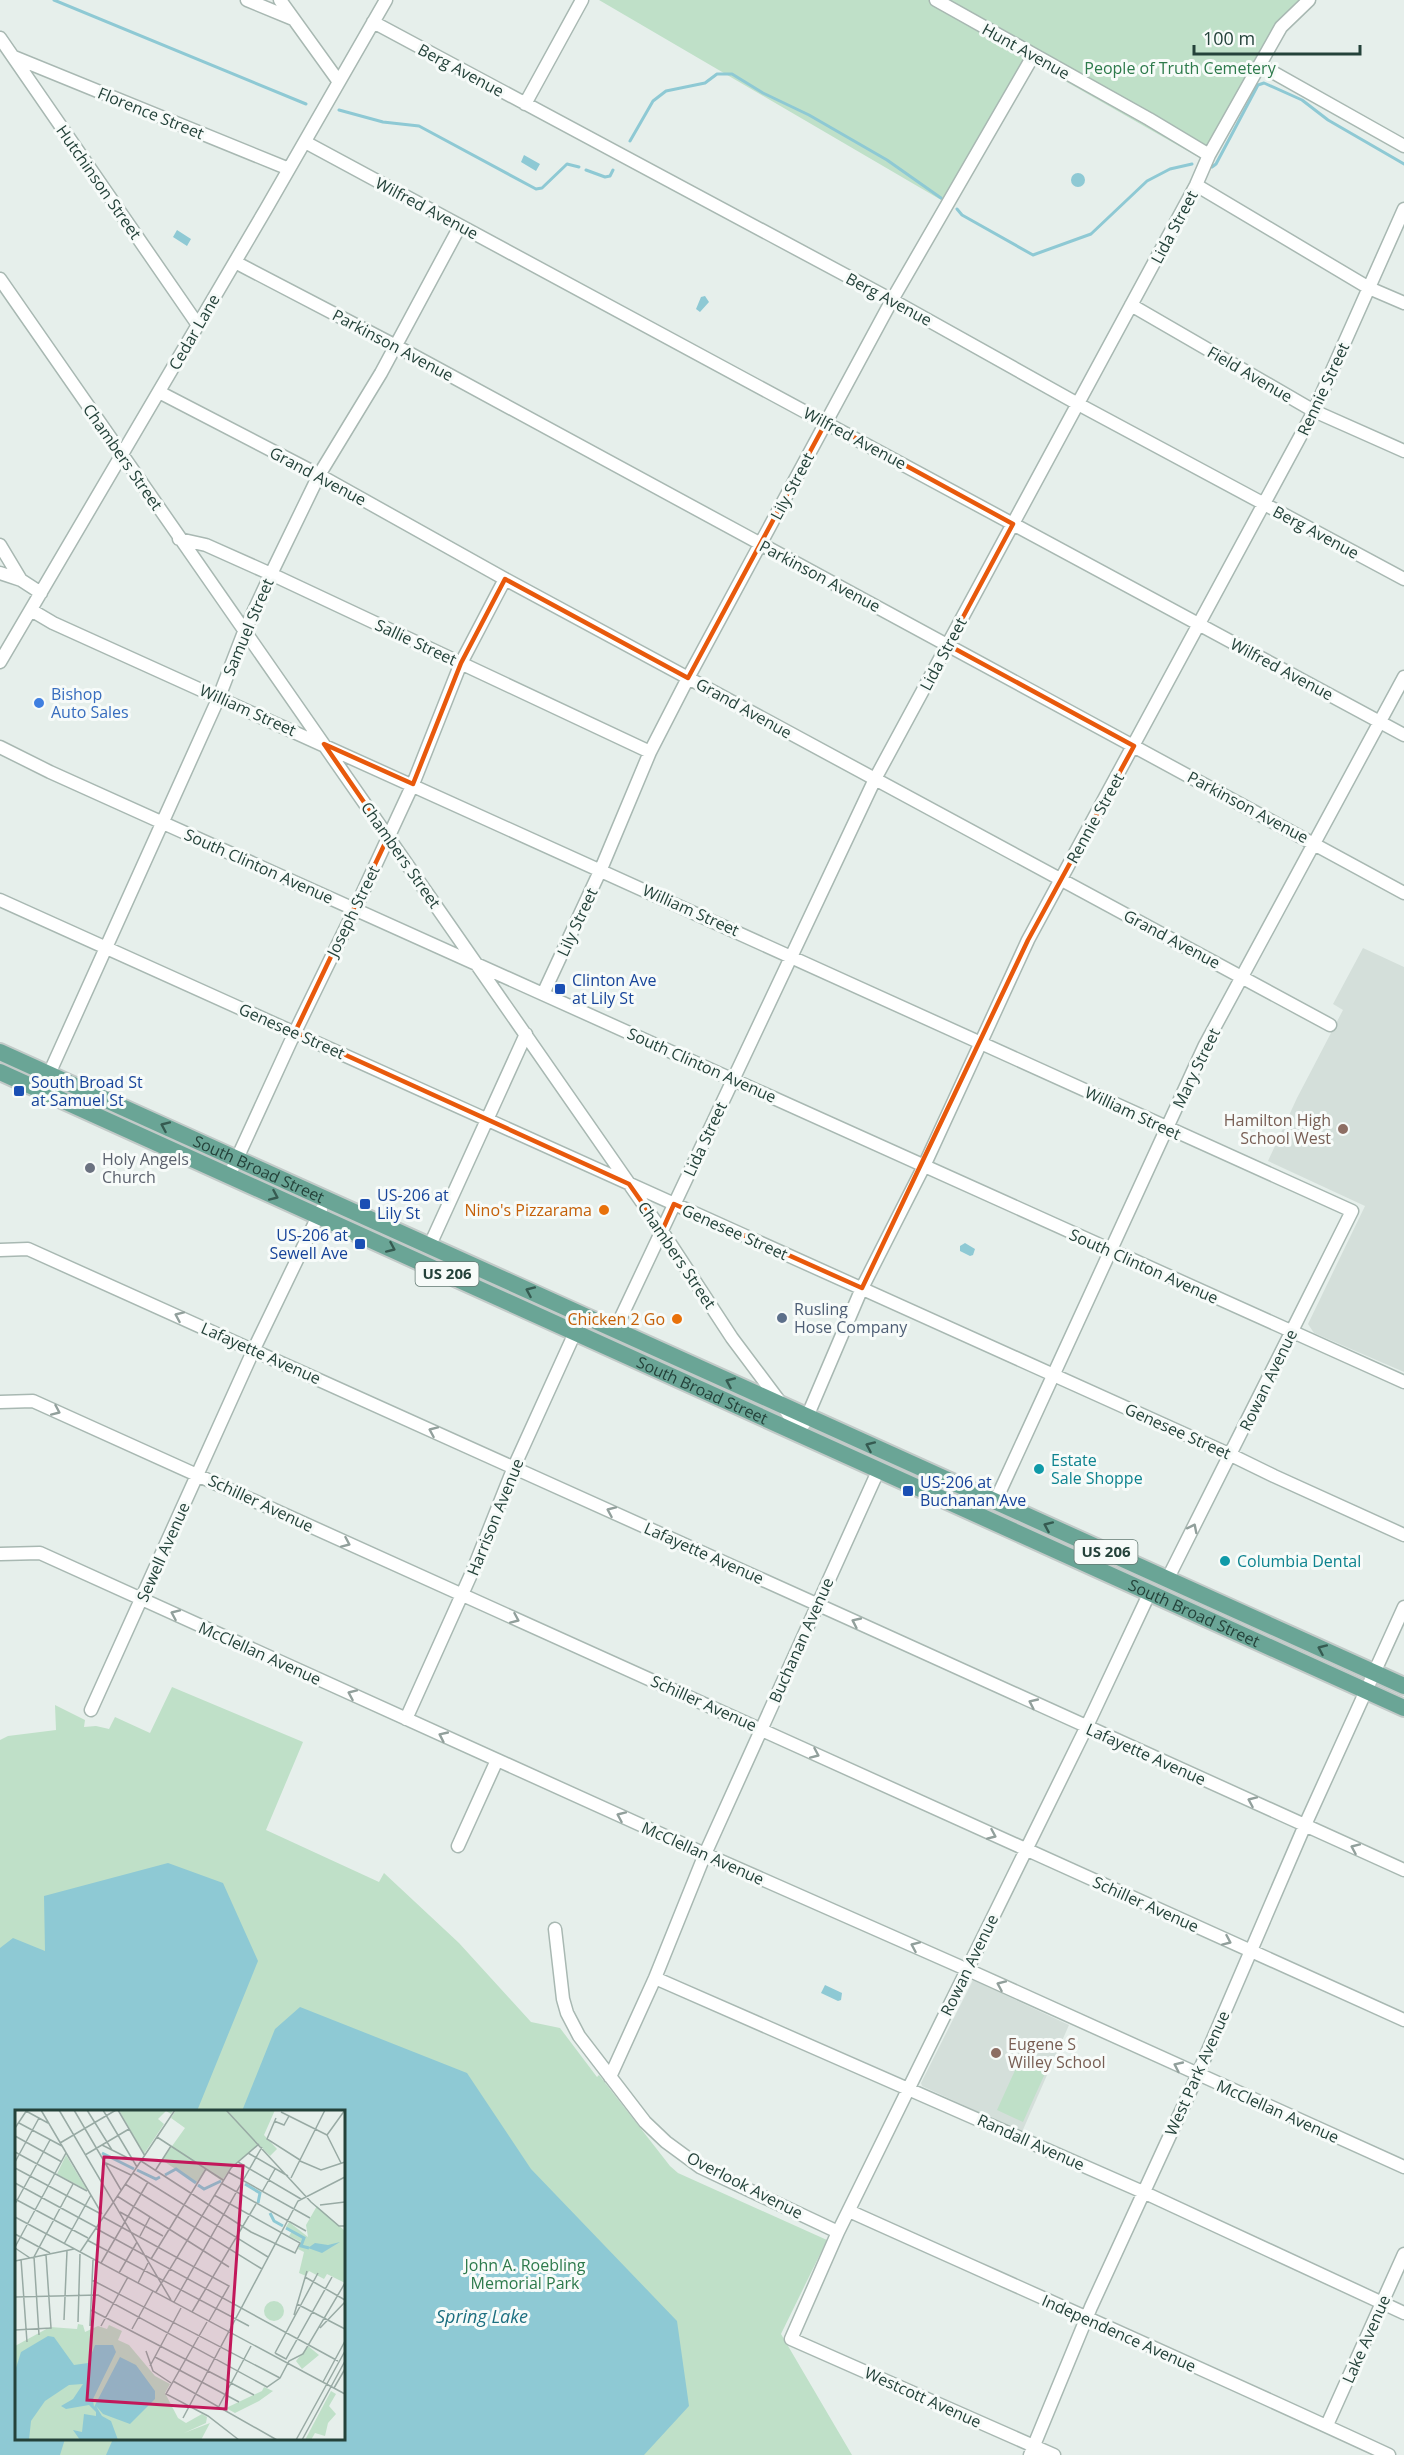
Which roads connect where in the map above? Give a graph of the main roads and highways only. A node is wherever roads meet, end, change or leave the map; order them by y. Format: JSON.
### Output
{"nodes":[{"id":1,"x":0,"y":1052,"type":"edge"},
{"id":2,"x":0,"y":1072,"type":"edge"},
{"id":3,"x":1404,"y":1686,"type":"edge"},
{"id":4,"x":1404,"y":1708,"type":"edge"}],
"edges":[{"from":3,"to":1,"type":"main road","name":"South Broad Street","number":"US 206","one_way":true},
{"from":2,"to":4,"type":"main road","name":"South Broad Street","number":"US 206","one_way":true}]}
